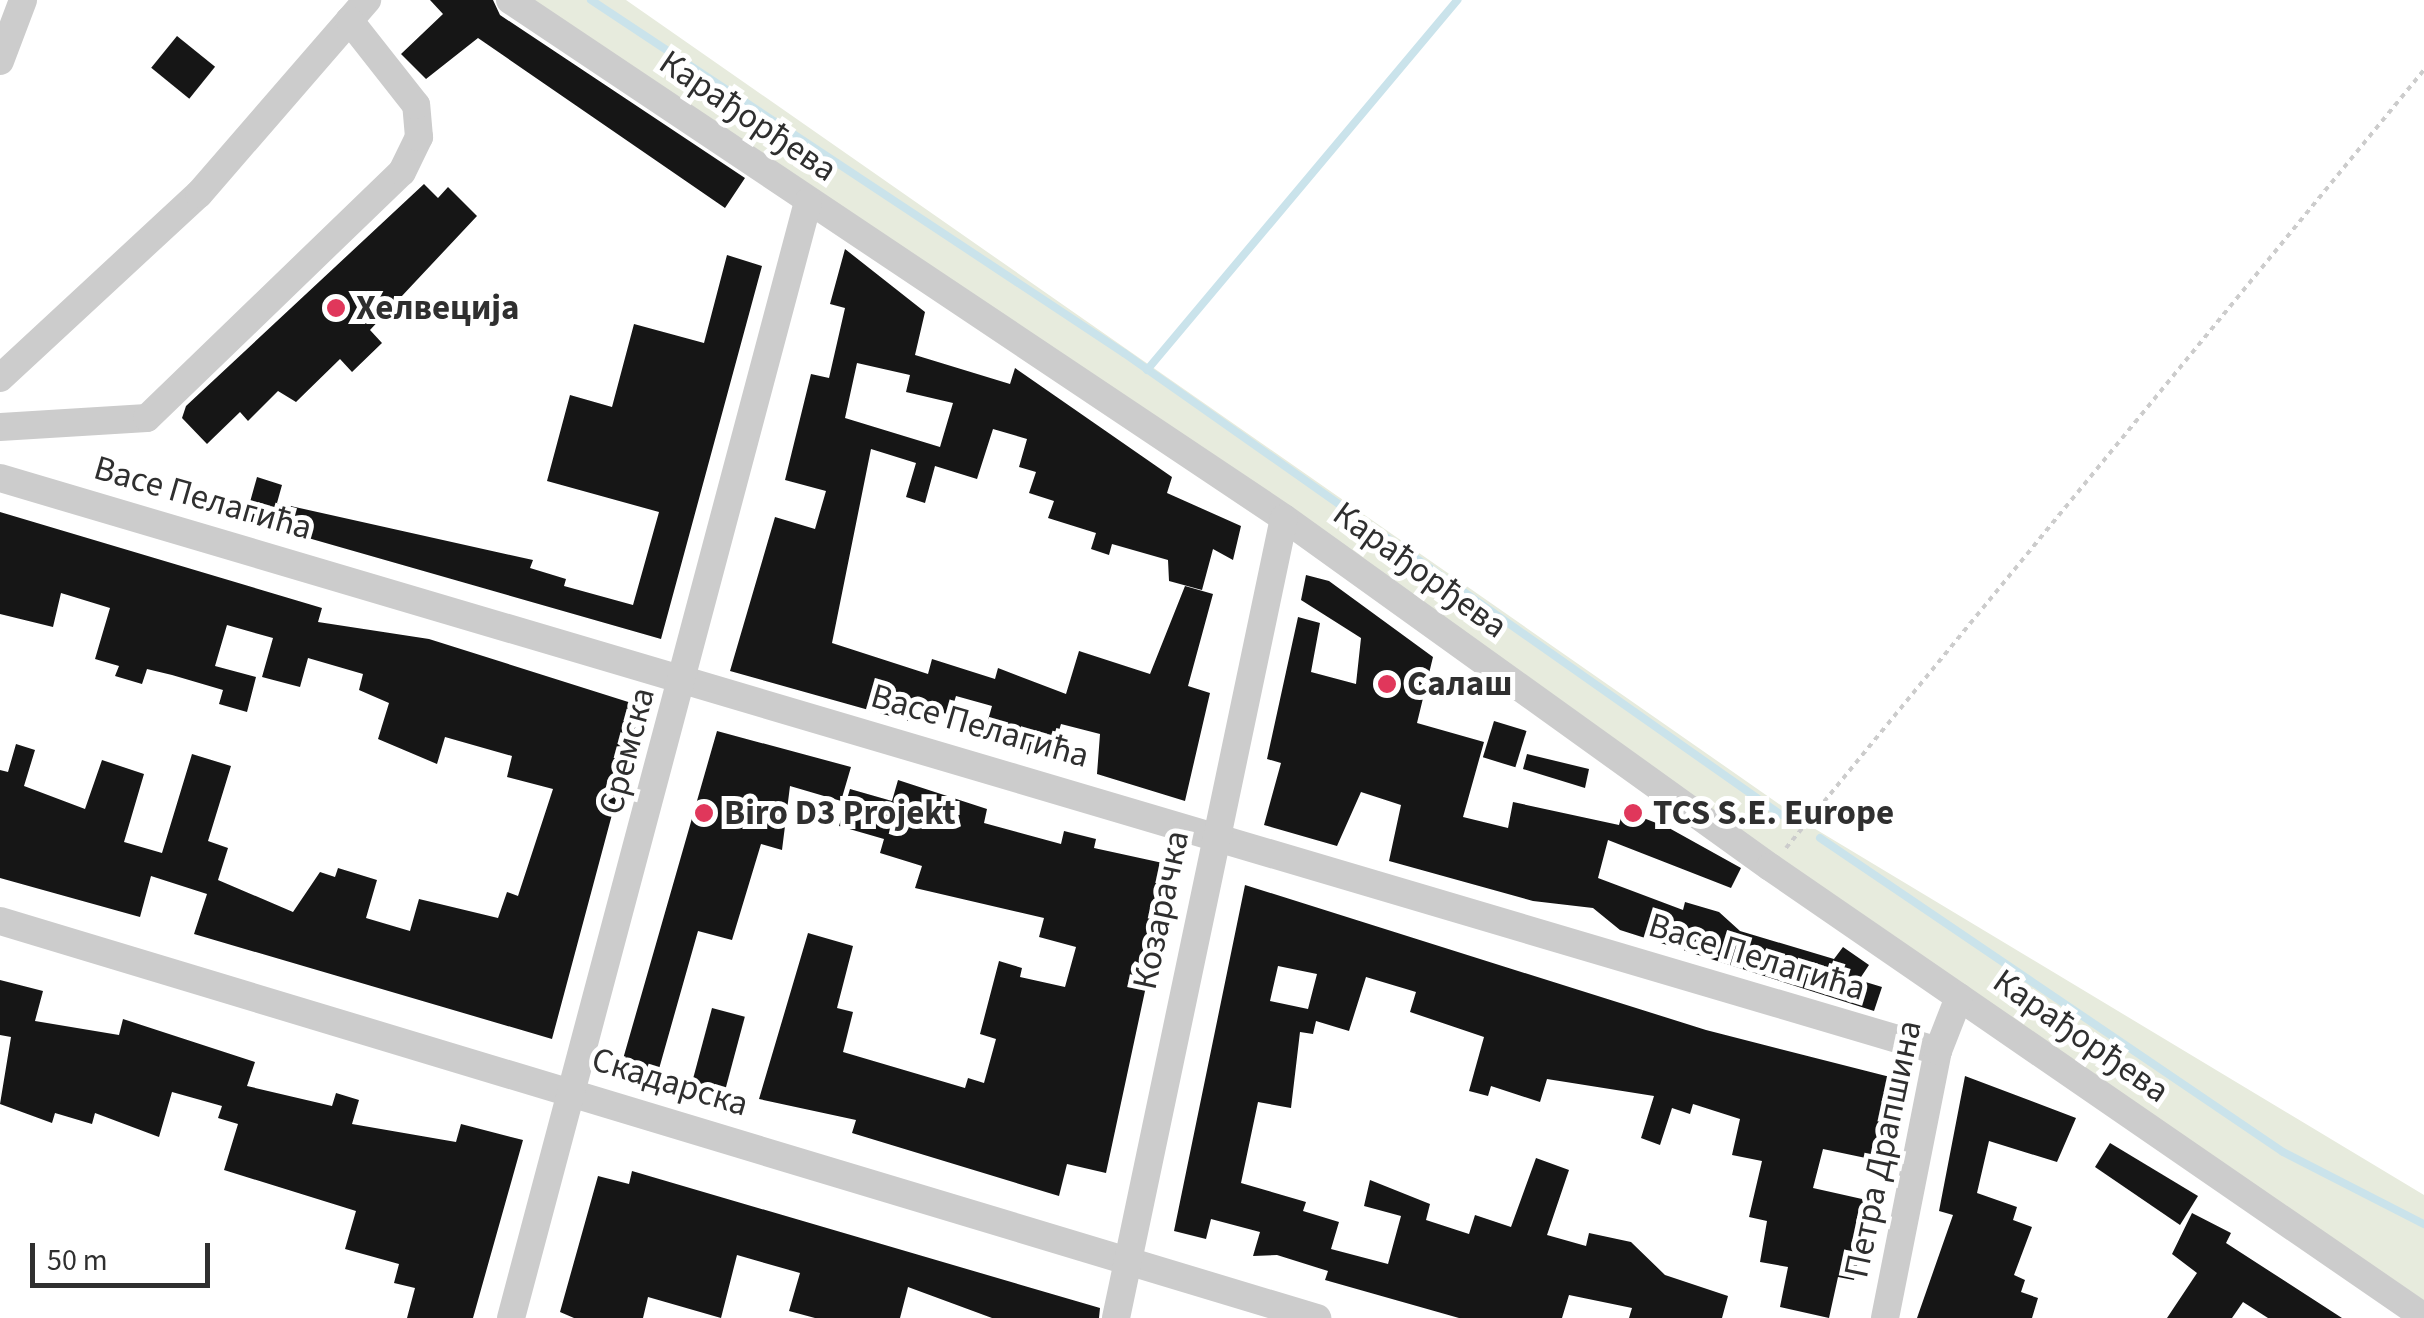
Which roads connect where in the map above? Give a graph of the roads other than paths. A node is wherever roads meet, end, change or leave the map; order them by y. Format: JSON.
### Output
{"nodes":[{"id":1,"x":22,"y":0,"type":"edge"},
{"id":2,"x":510,"y":0,"type":"edge"},
{"id":3,"x":358,"y":10,"type":"edge"},
{"id":4,"x":0,"y":61,"type":"edge"},
{"id":5,"x":808,"y":202,"type":"junction"},
{"id":6,"x":0,"y":378,"type":"edge"},
{"id":7,"x":0,"y":427,"type":"edge"},
{"id":8,"x":0,"y":478,"type":"edge"},
{"id":9,"x":1284,"y":518,"type":"junction"},
{"id":10,"x":684,"y":679,"type":"junction"},
{"id":11,"x":1215,"y":833,"type":"junction"},
{"id":12,"x":0,"y":922,"type":"edge"},
{"id":13,"x":1959,"y":997,"type":"junction"},
{"id":14,"x":1938,"y":1051,"type":"junction"},
{"id":15,"x":573,"y":1091,"type":"junction"},
{"id":16,"x":1128,"y":1260,"type":"junction"},
{"id":17,"x":2424,"y":1317,"type":"edge"},
{"id":18,"x":511,"y":1318,"type":"edge"},
{"id":19,"x":1116,"y":1318,"type":"edge"},
{"id":20,"x":1317,"y":1318,"type":"edge"},
{"id":21,"x":1886,"y":1318,"type":"edge"}],
"edges":[{"from":1,"to":4,"type":"street"},
{"from":2,"to":5,"type":"street","name":"Карађорђева"},
{"from":3,"to":6,"type":"street"},
{"from":3,"to":7,"type":"street"},
{"from":5,"to":9,"type":"street","name":"Карађорђева"},
{"from":5,"to":10,"type":"street","name":"Сремска"},
{"from":8,"to":10,"type":"street","name":"Васе Пелагића"},
{"from":9,"to":11,"type":"street","name":"Козарачка"},
{"from":9,"to":13,"type":"street","name":"Карађорђева"},
{"from":10,"to":11,"type":"street","name":"Васе Пелагића"},
{"from":10,"to":15,"type":"street","name":"Сремска"},
{"from":11,"to":14,"type":"street","name":"Васе Пелагића"},
{"from":11,"to":16,"type":"street","name":"Козарачка"},
{"from":12,"to":15,"type":"street","name":"Скадарска"},
{"from":13,"to":14,"type":"street","name":"Петра Драпшина"},
{"from":13,"to":17,"type":"street","name":"Карађорђева"},
{"from":14,"to":21,"type":"street","name":"Петра Драпшина"},
{"from":15,"to":16,"type":"street","name":"Скадарска"},
{"from":15,"to":18,"type":"street","name":"Сремска"},
{"from":16,"to":19,"type":"street","name":"Козарачка"},
{"from":16,"to":20,"type":"street","name":"Скадарска"}]}
